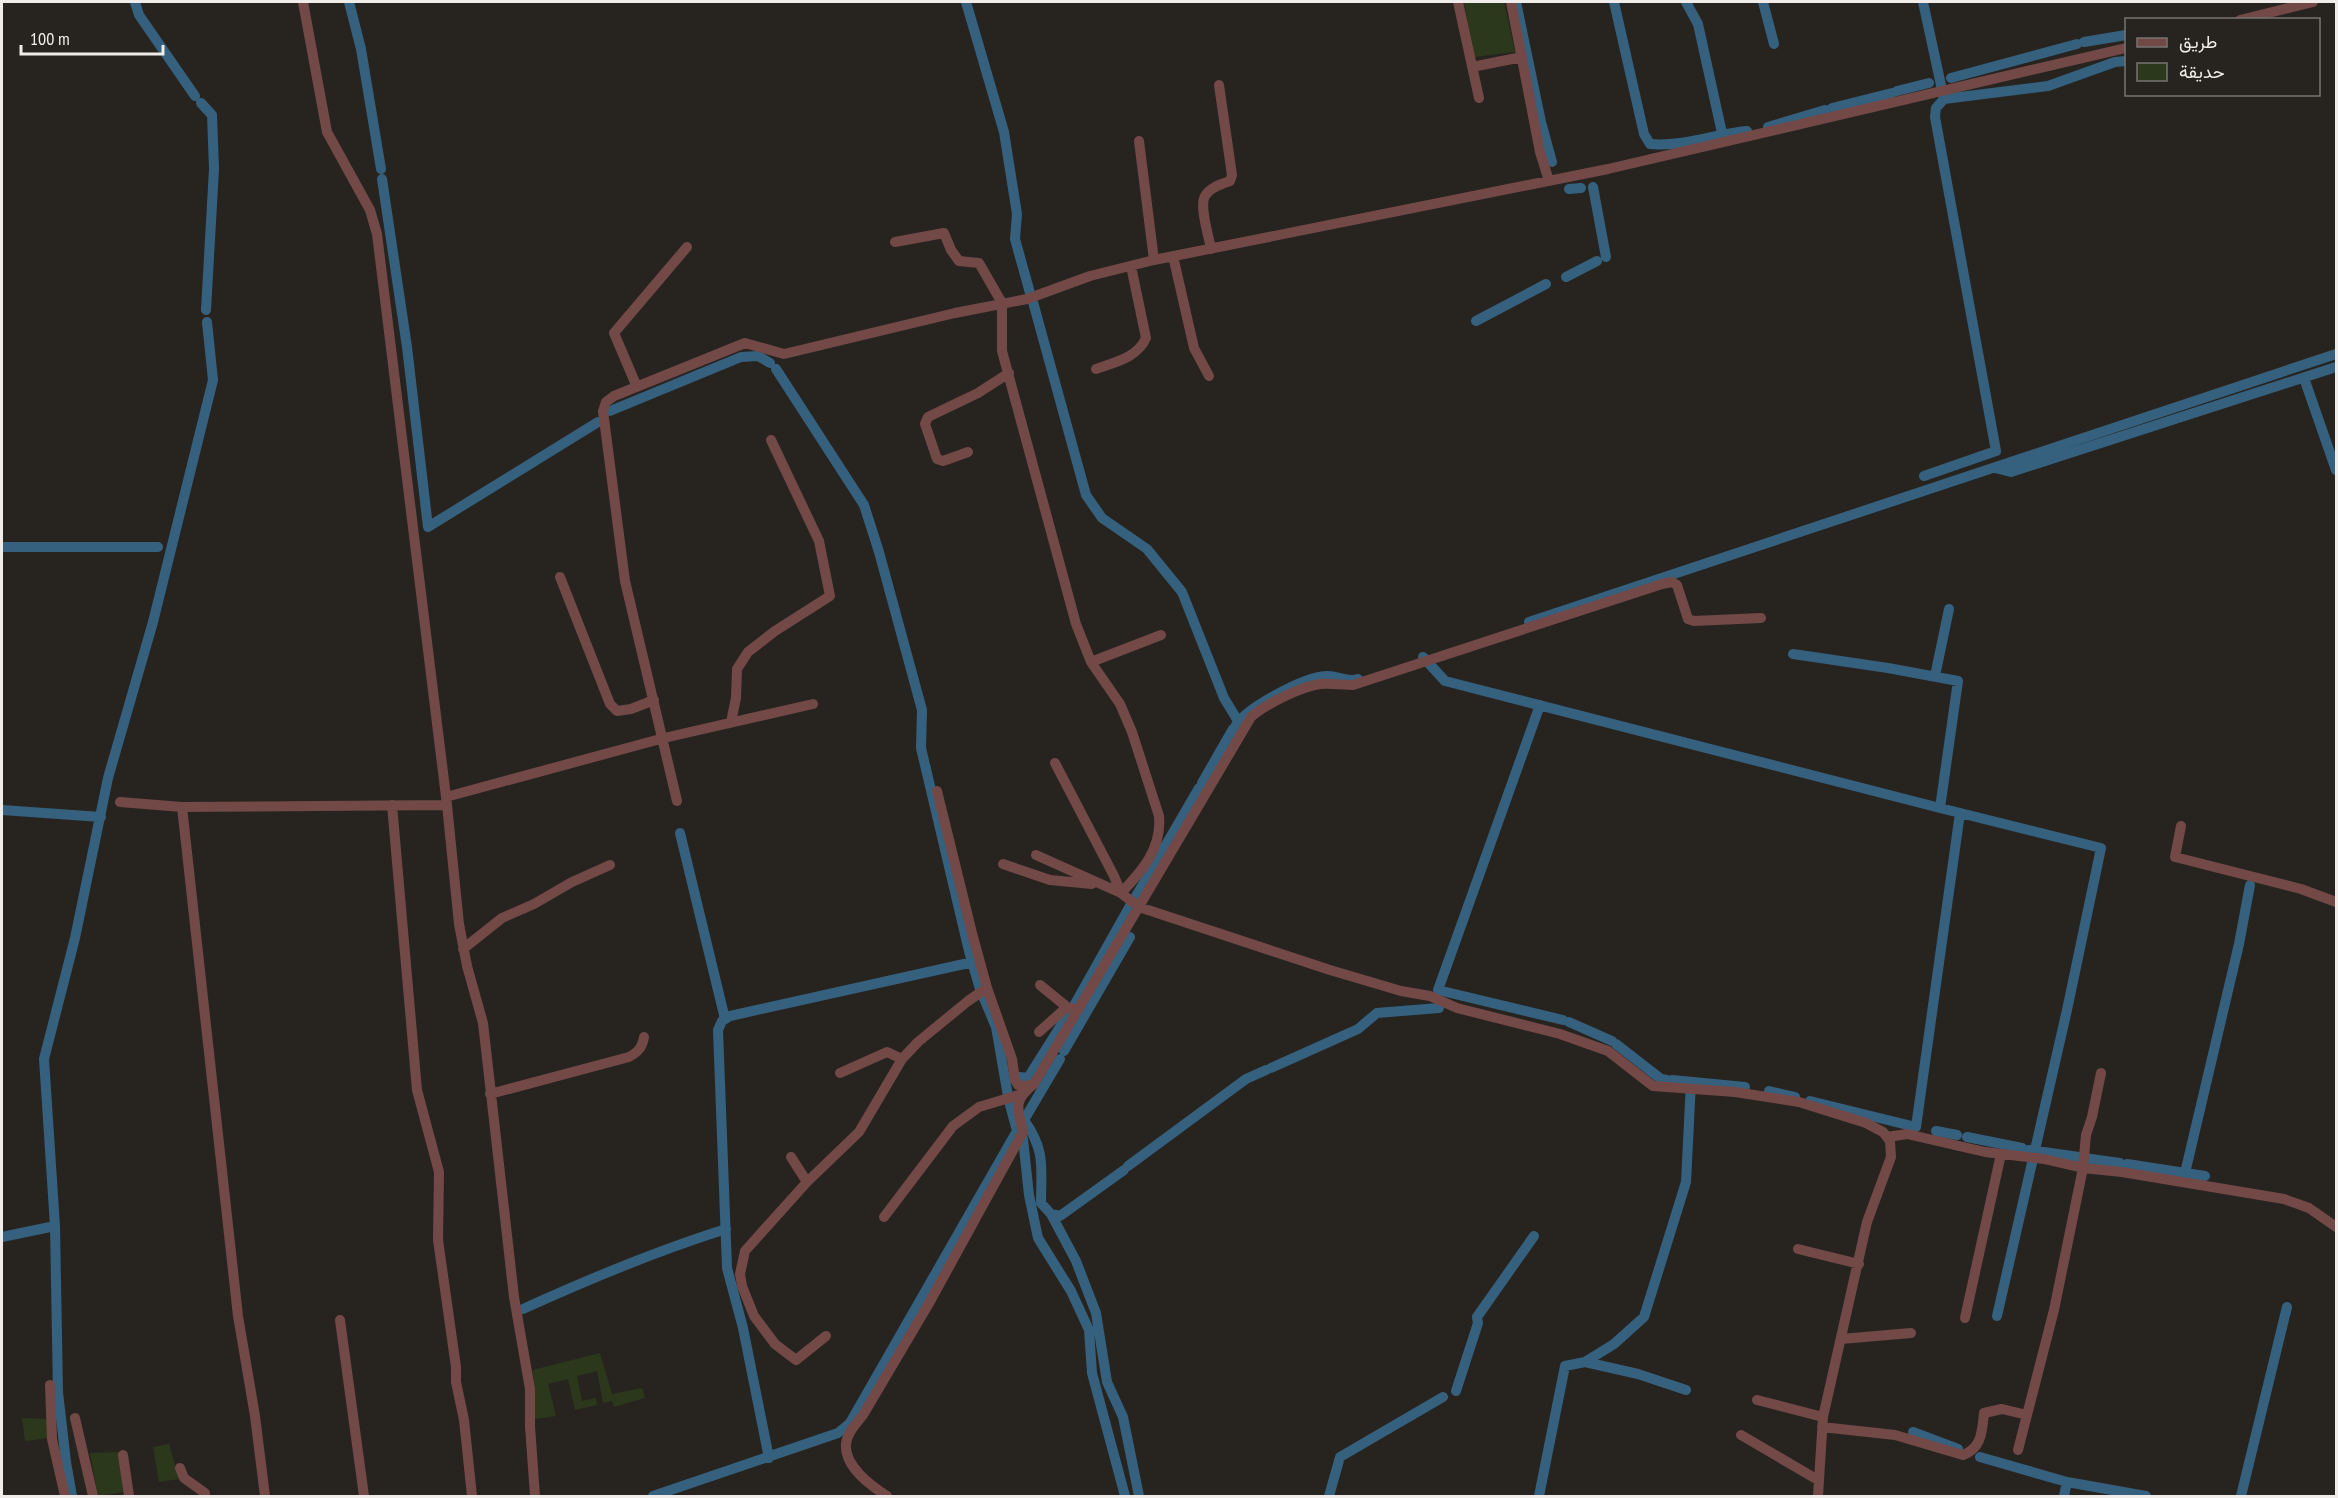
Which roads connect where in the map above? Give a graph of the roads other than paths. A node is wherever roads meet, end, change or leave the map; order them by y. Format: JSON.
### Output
{"nodes":[{"id":1,"x":303,"y":2,"type":"edge"},
{"id":2,"x":1458,"y":2,"type":"edge"},
{"id":3,"x":1510,"y":2,"type":"edge"},
{"id":4,"x":2313,"y":2,"type":"edge"},
{"id":5,"x":2248,"y":18,"type":"edge"},
{"id":6,"x":2125,"y":48,"type":"edge"},
{"id":7,"x":1522,"y":57,"type":"junction"},
{"id":8,"x":1472,"y":67,"type":"junction"},
{"id":9,"x":1219,"y":85,"type":"dead end"},
{"id":10,"x":1479,"y":98,"type":"dead end"},
{"id":11,"x":1139,"y":141,"type":"dead end"},
{"id":12,"x":1549,"y":181,"type":"junction"},
{"id":13,"x":895,"y":242,"type":"dead end"},
{"id":14,"x":687,"y":247,"type":"dead end"},
{"id":15,"x":1211,"y":249,"type":"junction"},
{"id":16,"x":1173,"y":256,"type":"junction"},
{"id":17,"x":1154,"y":260,"type":"junction"},
{"id":18,"x":1131,"y":266,"type":"junction"},
{"id":19,"x":1002,"y":303,"type":"junction"},
{"id":20,"x":1096,"y":369,"type":"dead end"},
{"id":21,"x":1009,"y":373,"type":"junction"},
{"id":22,"x":1209,"y":376,"type":"dead end"},
{"id":23,"x":637,"y":387,"type":"junction"},
{"id":24,"x":771,"y":440,"type":"dead end"},
{"id":25,"x":968,"y":452,"type":"dead end"},
{"id":26,"x":560,"y":577,"type":"dead end"},
{"id":27,"x":1761,"y":618,"type":"dead end"},
{"id":28,"x":1161,"y":635,"type":"dead end"},
{"id":29,"x":1091,"y":662,"type":"junction"},
{"id":30,"x":654,"y":700,"type":"junction"},
{"id":31,"x":813,"y":704,"type":"dead end"},
{"id":32,"x":731,"y":722,"type":"junction"},
{"id":33,"x":664,"y":738,"type":"junction"},
{"id":34,"x":1054,"y":763,"type":"dead end"},
{"id":35,"x":937,"y":791,"type":"dead end"},
{"id":36,"x":447,"y":801,"type":"junction"},
{"id":37,"x":677,"y":801,"type":"dead end"},
{"id":38,"x":120,"y":802,"type":"dead end"},
{"id":39,"x":392,"y":805,"type":"junction"},
{"id":40,"x":182,"y":807,"type":"junction"},
{"id":41,"x":2181,"y":826,"type":"dead end"},
{"id":42,"x":1036,"y":855,"type":"dead end"},
{"id":43,"x":1003,"y":864,"type":"dead end"},
{"id":44,"x":610,"y":865,"type":"dead end"},
{"id":45,"x":1102,"y":885,"type":"junction"},
{"id":46,"x":1121,"y":893,"type":"junction"},
{"id":47,"x":2337,"y":902,"type":"edge"},
{"id":48,"x":1139,"y":907,"type":"junction"},
{"id":49,"x":463,"y":949,"type":"junction"},
{"id":50,"x":1040,"y":985,"type":"dead end"},
{"id":51,"x":987,"y":988,"type":"junction"},
{"id":52,"x":1067,"y":1007,"type":"junction"},
{"id":53,"x":1078,"y":1010,"type":"junction"},
{"id":54,"x":1039,"y":1032,"type":"dead end"},
{"id":55,"x":644,"y":1037,"type":"dead end"},
{"id":56,"x":902,"y":1059,"type":"junction"},
{"id":57,"x":840,"y":1073,"type":"dead end"},
{"id":58,"x":2101,"y":1073,"type":"dead end"},
{"id":59,"x":1034,"y":1084,"type":"junction"},
{"id":60,"x":490,"y":1094,"type":"junction"},
{"id":61,"x":1022,"y":1094,"type":"junction"},
{"id":62,"x":1887,"y":1137,"type":"junction"},
{"id":63,"x":2001,"y":1154,"type":"junction"},
{"id":64,"x":791,"y":1157,"type":"dead end"},
{"id":65,"x":2083,"y":1168,"type":"junction"},
{"id":66,"x":807,"y":1182,"type":"junction"},
{"id":67,"x":884,"y":1217,"type":"dead end"},
{"id":68,"x":2337,"y":1227,"type":"edge"},
{"id":69,"x":1798,"y":1249,"type":"dead end"},
{"id":70,"x":1859,"y":1264,"type":"junction"},
{"id":71,"x":1965,"y":1318,"type":"dead end"},
{"id":72,"x":340,"y":1320,"type":"dead end"},
{"id":73,"x":1911,"y":1333,"type":"dead end"},
{"id":74,"x":826,"y":1335,"type":"dead end"},
{"id":75,"x":1840,"y":1339,"type":"junction"},
{"id":76,"x":50,"y":1385,"type":"dead end"},
{"id":77,"x":1757,"y":1400,"type":"dead end"},
{"id":78,"x":2027,"y":1415,"type":"junction"},
{"id":79,"x":75,"y":1418,"type":"dead end"},
{"id":80,"x":1822,"y":1422,"type":"junction"},
{"id":81,"x":1742,"y":1435,"type":"dead end"},
{"id":82,"x":2018,"y":1450,"type":"dead end"},
{"id":83,"x":123,"y":1455,"type":"dead end"},
{"id":84,"x":180,"y":1468,"type":"dead end"},
{"id":85,"x":1818,"y":1480,"type":"junction"},
{"id":86,"x":65,"y":1497,"type":"edge"},
{"id":87,"x":93,"y":1497,"type":"edge"},
{"id":88,"x":129,"y":1497,"type":"edge"},
{"id":89,"x":205,"y":1497,"type":"edge"},
{"id":90,"x":265,"y":1497,"type":"edge"},
{"id":91,"x":364,"y":1497,"type":"edge"},
{"id":92,"x":472,"y":1497,"type":"edge"},
{"id":93,"x":535,"y":1497,"type":"edge"},
{"id":94,"x":886,"y":1497,"type":"edge"},
{"id":95,"x":1818,"y":1497,"type":"edge"}],
"edges":[{"from":1,"to":36,"type":"street"},
{"from":2,"to":8,"type":"street"},
{"from":3,"to":7,"type":"street"},
{"from":4,"to":5,"type":"street"},
{"from":6,"to":12,"type":"street"},
{"from":7,"to":8,"type":"street"},
{"from":7,"to":12,"type":"street"},
{"from":8,"to":10,"type":"street"},
{"from":9,"to":15,"type":"street"},
{"from":11,"to":17,"type":"street"},
{"from":12,"to":15,"type":"street"},
{"from":13,"to":19,"type":"street"},
{"from":14,"to":23,"type":"street"},
{"from":15,"to":16,"type":"street"},
{"from":16,"to":17,"type":"street"},
{"from":16,"to":22,"type":"street"},
{"from":17,"to":18,"type":"street"},
{"from":18,"to":19,"type":"street"},
{"from":18,"to":20,"type":"street"},
{"from":19,"to":21,"type":"street"},
{"from":19,"to":23,"type":"street"},
{"from":21,"to":25,"type":"street"},
{"from":21,"to":29,"type":"street"},
{"from":23,"to":30,"type":"street"},
{"from":24,"to":32,"type":"street"},
{"from":26,"to":30,"type":"street"},
{"from":27,"to":48,"type":"street"},
{"from":28,"to":29,"type":"street"},
{"from":29,"to":46,"type":"street"},
{"from":30,"to":33,"type":"street"},
{"from":31,"to":32,"type":"street"},
{"from":32,"to":33,"type":"street"},
{"from":33,"to":36,"type":"street"},
{"from":33,"to":37,"type":"street"},
{"from":34,"to":46,"type":"street"},
{"from":35,"to":51,"type":"street"},
{"from":36,"to":39,"type":"street"},
{"from":36,"to":49,"type":"street"},
{"from":38,"to":40,"type":"street"},
{"from":39,"to":40,"type":"street"},
{"from":39,"to":92,"type":"street"},
{"from":40,"to":90,"type":"street"},
{"from":41,"to":47,"type":"street"},
{"from":42,"to":45,"type":"street"},
{"from":43,"to":45,"type":"street"},
{"from":44,"to":49,"type":"street"},
{"from":45,"to":46,"type":"street"},
{"from":46,"to":48,"type":"street"},
{"from":48,"to":53,"type":"street"},
{"from":48,"to":62,"type":"street"},
{"from":49,"to":60,"type":"street"},
{"from":50,"to":52,"type":"street"},
{"from":51,"to":56,"type":"street"},
{"from":51,"to":59,"type":"street"},
{"from":52,"to":53,"type":"street"},
{"from":52,"to":54,"type":"street"},
{"from":53,"to":59,"type":"street"},
{"from":55,"to":60,"type":"street"},
{"from":56,"to":57,"type":"street"},
{"from":56,"to":66,"type":"street"},
{"from":58,"to":65,"type":"street"},
{"from":59,"to":61,"type":"street"},
{"from":60,"to":93,"type":"street"},
{"from":61,"to":67,"type":"street"},
{"from":61,"to":94,"type":"street"},
{"from":62,"to":63,"type":"street"},
{"from":62,"to":70,"type":"street"},
{"from":63,"to":65,"type":"street"},
{"from":63,"to":71,"type":"street"},
{"from":64,"to":66,"type":"street"},
{"from":65,"to":68,"type":"street"},
{"from":65,"to":78,"type":"street"},
{"from":66,"to":74,"type":"street"},
{"from":69,"to":70,"type":"street"},
{"from":70,"to":75,"type":"street"},
{"from":72,"to":91,"type":"street"},
{"from":73,"to":75,"type":"street"},
{"from":75,"to":80,"type":"street"},
{"from":76,"to":86,"type":"street"},
{"from":77,"to":80,"type":"street"},
{"from":78,"to":80,"type":"street"},
{"from":78,"to":82,"type":"street"},
{"from":79,"to":87,"type":"street"},
{"from":80,"to":85,"type":"street"},
{"from":81,"to":85,"type":"street"},
{"from":83,"to":88,"type":"street"},
{"from":84,"to":89,"type":"street"},
{"from":85,"to":95,"type":"street"}]}
